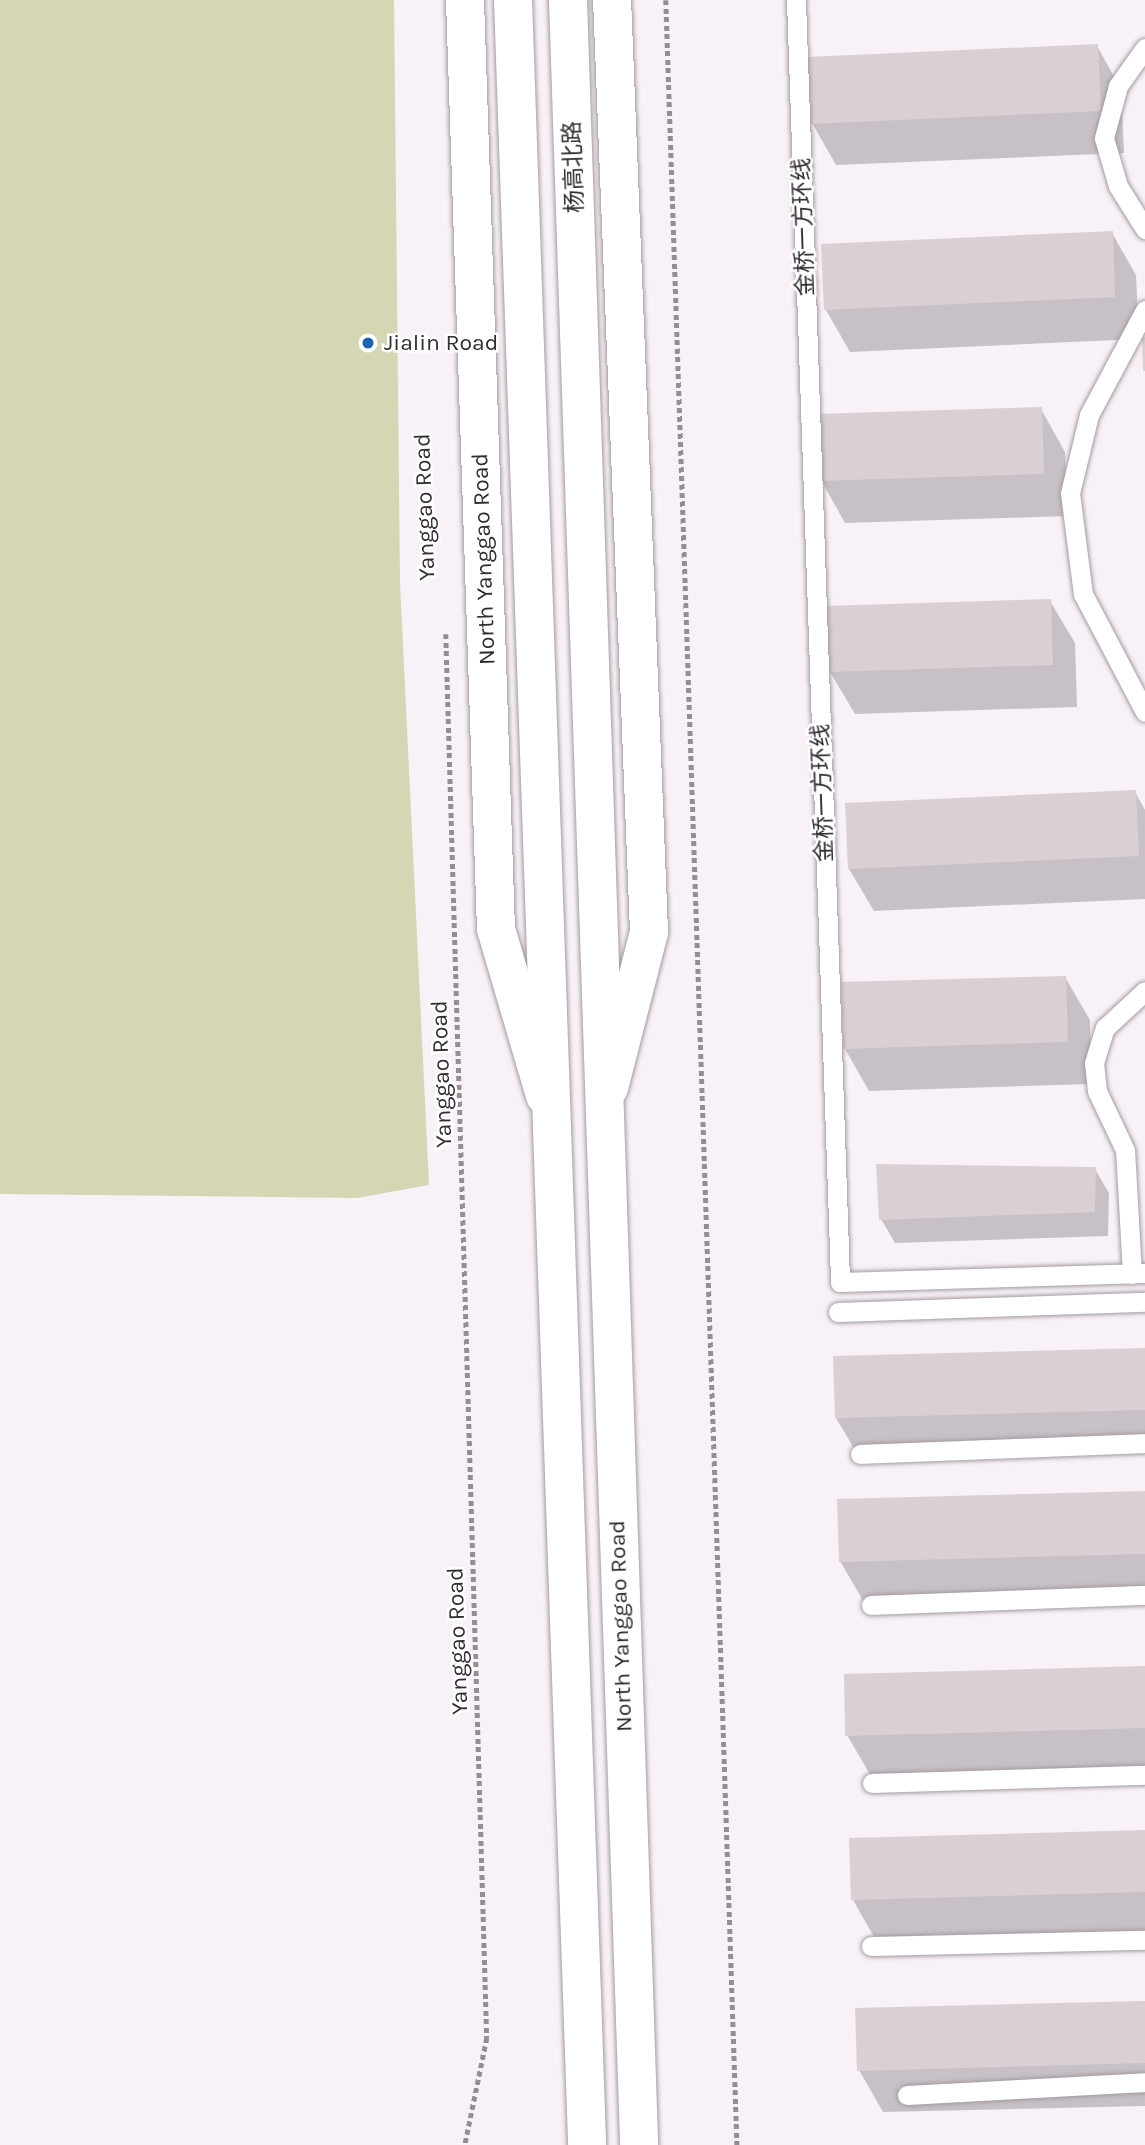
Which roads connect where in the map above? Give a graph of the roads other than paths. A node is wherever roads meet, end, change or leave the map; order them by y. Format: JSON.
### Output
{"nodes":[{"id":1,"x":466,"y":0,"type":"edge"},
{"id":2,"x":513,"y":0,"type":"edge"},
{"id":3,"x":568,"y":0,"type":"edge"},
{"id":4,"x":612,"y":0,"type":"edge"},
{"id":5,"x":796,"y":0,"type":"edge"},
{"id":6,"x":1145,"y":48,"type":"edge"},
{"id":7,"x":1145,"y":229,"type":"edge"},
{"id":8,"x":1145,"y":310,"type":"edge"},
{"id":9,"x":580,"y":334,"type":"joint"},
{"id":10,"x":1145,"y":712,"type":"edge"},
{"id":11,"x":1145,"y":990,"type":"edge"},
{"id":12,"x":604,"y":1107,"type":"junction"},
{"id":13,"x":548,"y":1110,"type":"junction"},
{"id":14,"x":1138,"y":1273,"type":"edge"},
{"id":15,"x":1145,"y":1302,"type":"edge"},
{"id":16,"x":838,"y":1312,"type":"dead end"},
{"id":17,"x":1145,"y":1443,"type":"edge"},
{"id":18,"x":860,"y":1454,"type":"dead end"},
{"id":19,"x":1145,"y":1595,"type":"edge"},
{"id":20,"x":871,"y":1605,"type":"dead end"},
{"id":21,"x":1145,"y":1776,"type":"edge"},
{"id":22,"x":872,"y":1783,"type":"dead end"},
{"id":23,"x":1145,"y":1940,"type":"edge"},
{"id":24,"x":871,"y":1946,"type":"dead end"},
{"id":25,"x":1145,"y":2082,"type":"edge"},
{"id":26,"x":907,"y":2095,"type":"dead end"},
{"id":27,"x":587,"y":2145,"type":"edge"},
{"id":28,"x":639,"y":2145,"type":"edge"}],
"edges":[{"from":1,"to":13,"type":"main road","name":"North Yanggao Road"},
{"from":2,"to":13,"type":"main road","name":"North Yanggao Road"},
{"from":3,"to":9,"type":"main road","name":"杨高北路"},
{"from":4,"to":12,"type":"main road","name":"North Yanggao Road"},
{"from":5,"to":14,"type":"lane","name":"金桥一方环线"},
{"from":6,"to":7,"type":"lane"},
{"from":8,"to":10,"type":"lane"},
{"from":9,"to":12,"type":"main road","name":"North Yanggao Road"},
{"from":11,"to":14,"type":"lane"},
{"from":12,"to":28,"type":"main road","name":"North Yanggao Road"},
{"from":13,"to":27,"type":"main road","name":"North Yanggao Road"},
{"from":15,"to":16,"type":"lane"},
{"from":17,"to":18,"type":"lane"},
{"from":19,"to":20,"type":"lane"},
{"from":21,"to":22,"type":"lane"},
{"from":23,"to":24,"type":"lane"},
{"from":25,"to":26,"type":"lane"}]}
